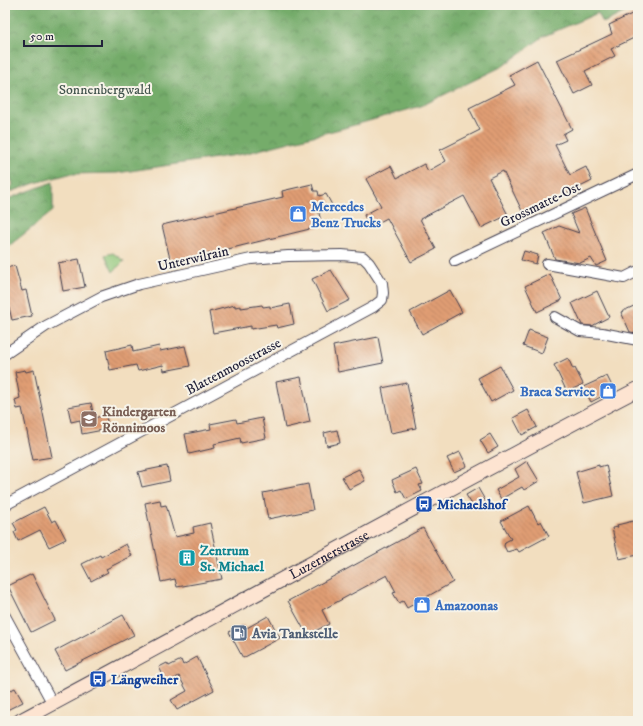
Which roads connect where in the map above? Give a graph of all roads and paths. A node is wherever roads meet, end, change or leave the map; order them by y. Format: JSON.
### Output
{"nodes":[{"id":1,"x":638,"y":174,"type":"edge"},
{"id":2,"x":455,"y":261,"type":"dead end"},
{"id":3,"x":547,"y":264,"type":"dead end"},
{"id":4,"x":638,"y":271,"type":"edge"},
{"id":5,"x":383,"y":293,"type":"joint"},
{"id":6,"x":555,"y":317,"type":"dead end"},
{"id":7,"x":638,"y":340,"type":"edge"},
{"id":8,"x":5,"y":354,"type":"edge"},
{"id":9,"x":638,"y":389,"type":"edge"},
{"id":10,"x":5,"y":505,"type":"edge"},
{"id":11,"x":5,"y":616,"type":"edge"},
{"id":12,"x":53,"y":704,"type":"junction"},
{"id":13,"x":20,"y":721,"type":"edge"}],
"edges":[{"from":1,"to":2,"type":"street","name":"Grossmatte-Ost"},
{"from":3,"to":4,"type":"street"},
{"from":5,"to":8,"type":"street","name":"Unterwilrain"},
{"from":5,"to":10,"type":"street","name":"Blattenmoosstrasse"},
{"from":6,"to":7,"type":"street"},
{"from":9,"to":12,"type":"main road","name":"Luzernerstrasse"},
{"from":11,"to":12,"type":"street"},
{"from":12,"to":13,"type":"main road","name":"Luzernerstrasse"}]}
